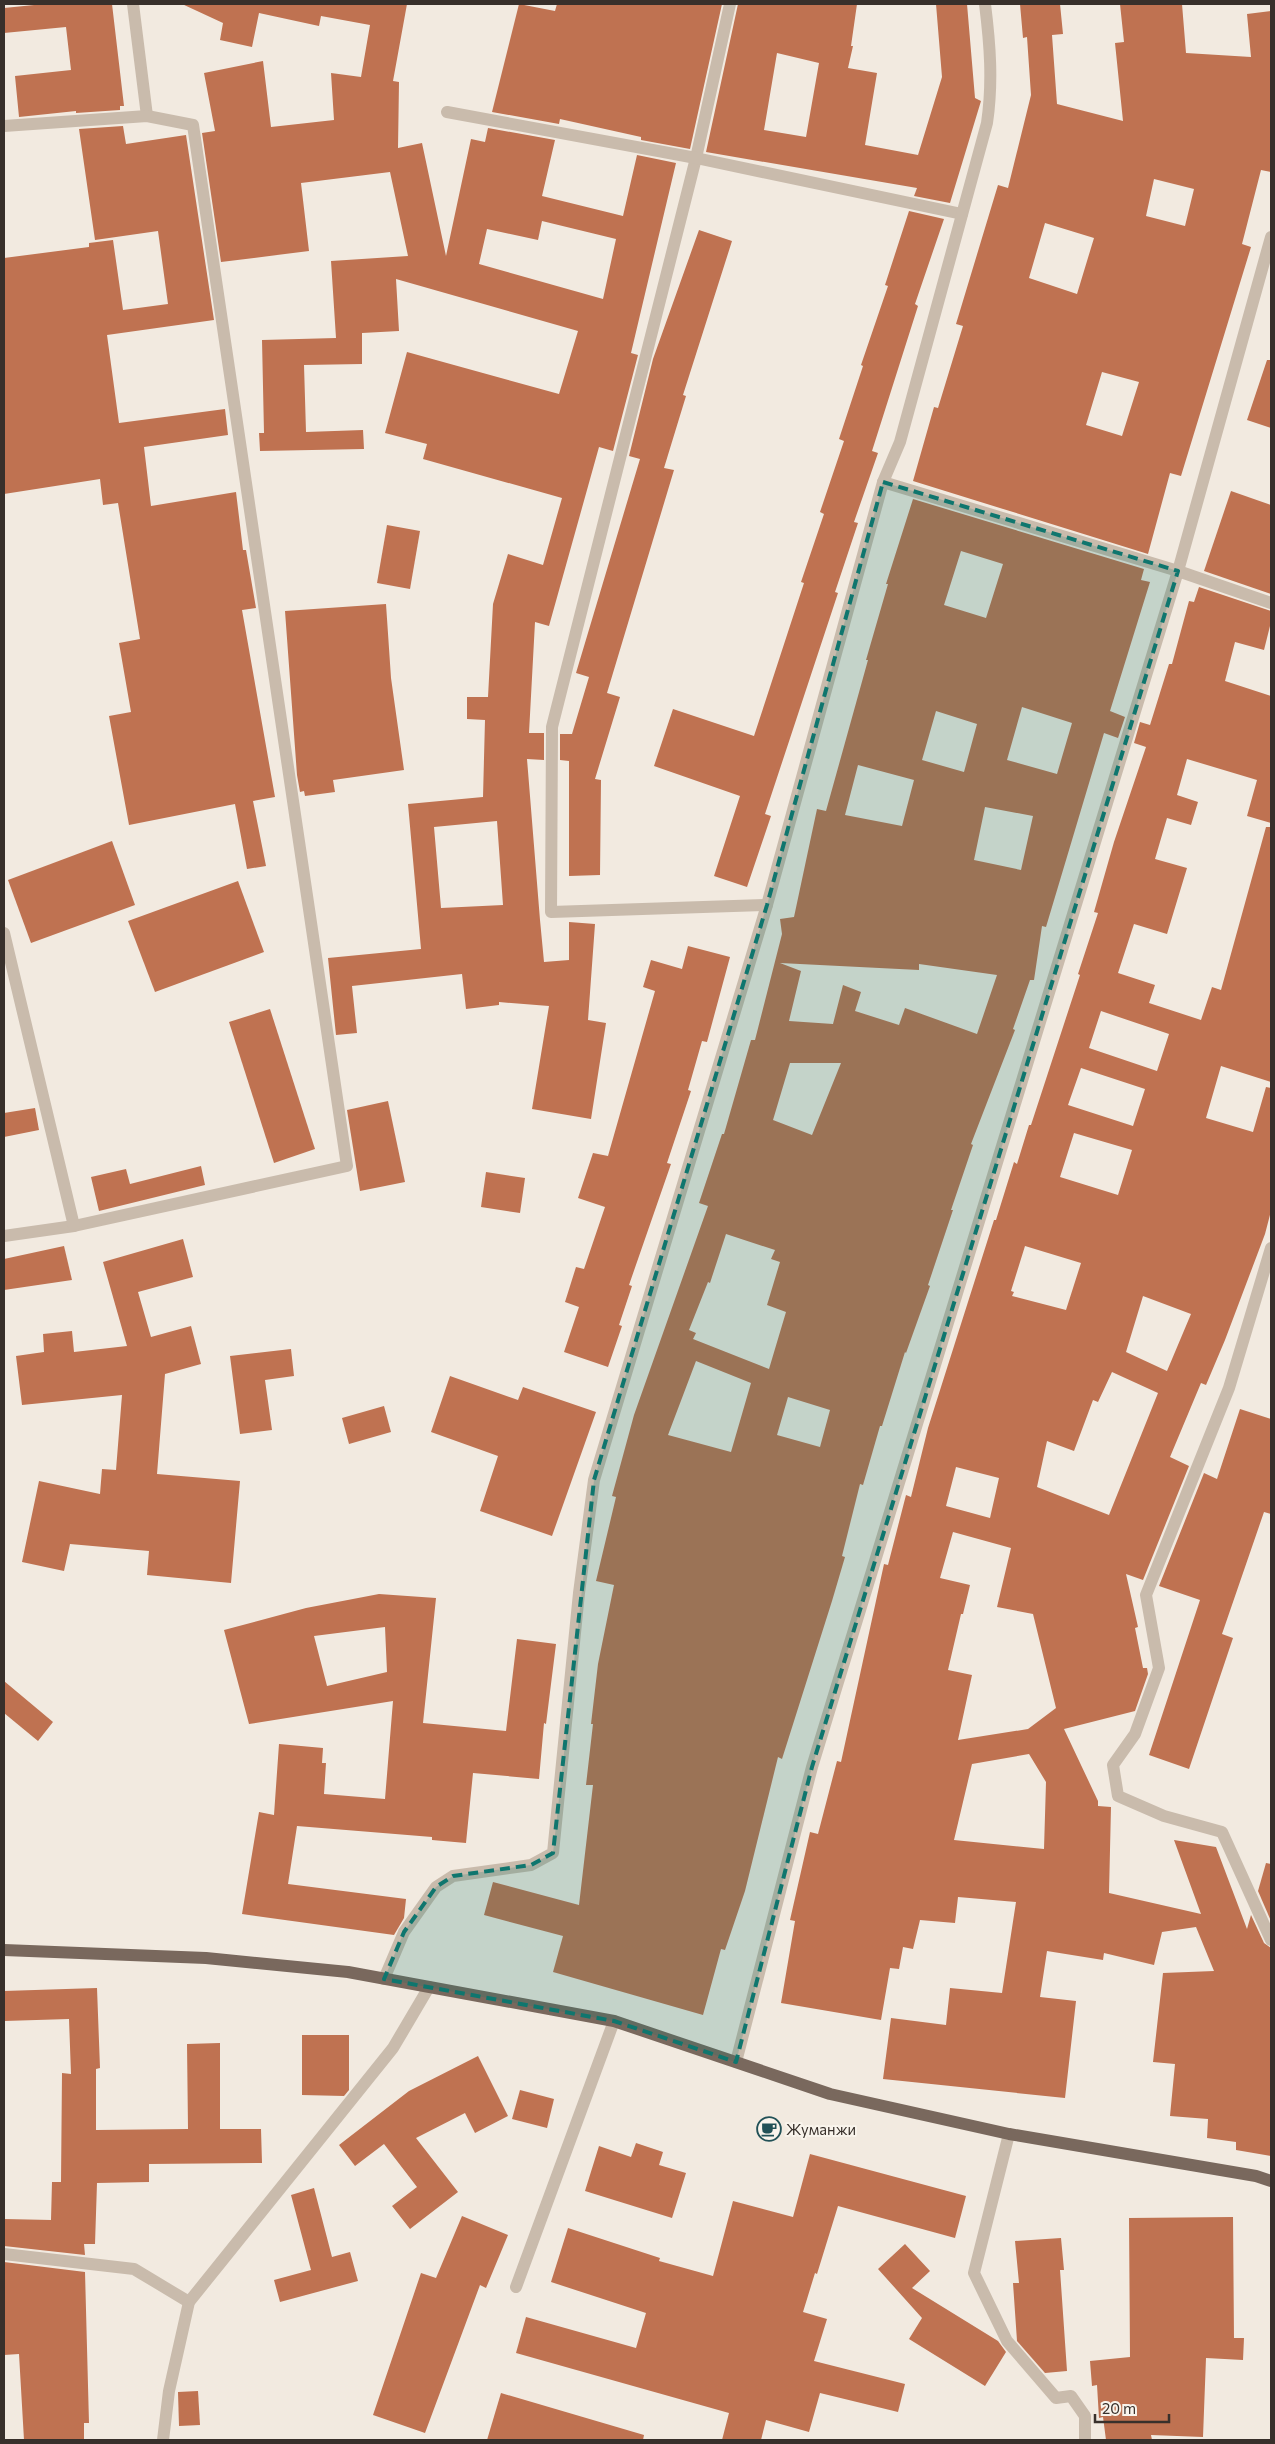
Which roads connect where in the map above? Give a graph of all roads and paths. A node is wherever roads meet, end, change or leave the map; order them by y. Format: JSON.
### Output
{"nodes":[{"id":1,"x":133,"y":4,"type":"edge"},
{"id":2,"x":730,"y":4,"type":"edge"},
{"id":3,"x":985,"y":4,"type":"edge"},
{"id":4,"x":447,"y":112,"type":"dead end"},
{"id":5,"x":147,"y":116,"type":"junction"},
{"id":6,"x":4,"y":126,"type":"edge"},
{"id":7,"x":696,"y":158,"type":"junction"},
{"id":8,"x":962,"y":214,"type":"junction"},
{"id":9,"x":1271,"y":237,"type":"edge"},
{"id":10,"x":883,"y":482,"type":"junction"},
{"id":11,"x":1178,"y":571,"type":"junction"},
{"id":12,"x":1271,"y":603,"type":"edge"},
{"id":13,"x":767,"y":905,"type":"junction"},
{"id":14,"x":4,"y":934,"type":"edge"},
{"id":15,"x":74,"y":1226,"type":"junction"},
{"id":16,"x":4,"y":1236,"type":"edge"},
{"id":17,"x":1271,"y":1248,"type":"edge"},
{"id":18,"x":1271,"y":1940,"type":"edge"},
{"id":19,"x":4,"y":1950,"type":"edge"},
{"id":20,"x":384,"y":1979,"type":"junction"},
{"id":21,"x":429,"y":1987,"type":"junction"},
{"id":22,"x":614,"y":2021,"type":"junction"},
{"id":23,"x":736,"y":2062,"type":"junction"},
{"id":24,"x":1009,"y":2134,"type":"junction"},
{"id":25,"x":1271,"y":2181,"type":"edge"},
{"id":26,"x":4,"y":2254,"type":"edge"},
{"id":27,"x":516,"y":2287,"type":"dead end"},
{"id":28,"x":189,"y":2302,"type":"junction"},
{"id":29,"x":163,"y":2440,"type":"edge"},
{"id":30,"x":1085,"y":2440,"type":"edge"}],
"edges":[{"from":1,"to":5,"type":"street"},
{"from":2,"to":7,"type":"street"},
{"from":3,"to":8,"type":"street"},
{"from":4,"to":7,"type":"street"},
{"from":5,"to":6,"type":"street"},
{"from":5,"to":15,"type":"street"},
{"from":7,"to":8,"type":"street"},
{"from":7,"to":13,"type":"street"},
{"from":8,"to":10,"type":"street"},
{"from":9,"to":11,"type":"street"},
{"from":10,"to":11,"type":"street"},
{"from":10,"to":13,"type":"street"},
{"from":11,"to":12,"type":"street"},
{"from":11,"to":23,"type":"street"},
{"from":13,"to":20,"type":"street"},
{"from":14,"to":15,"type":"street"},
{"from":15,"to":16,"type":"street"},
{"from":17,"to":18,"type":"street"},
{"from":19,"to":20,"type":"main road"},
{"from":20,"to":21,"type":"main road"},
{"from":21,"to":22,"type":"main road"},
{"from":21,"to":28,"type":"street"},
{"from":22,"to":23,"type":"main road"},
{"from":22,"to":27,"type":"street"},
{"from":23,"to":24,"type":"main road"},
{"from":24,"to":25,"type":"main road"},
{"from":24,"to":30,"type":"street"},
{"from":26,"to":28,"type":"street"},
{"from":28,"to":29,"type":"street"}]}
